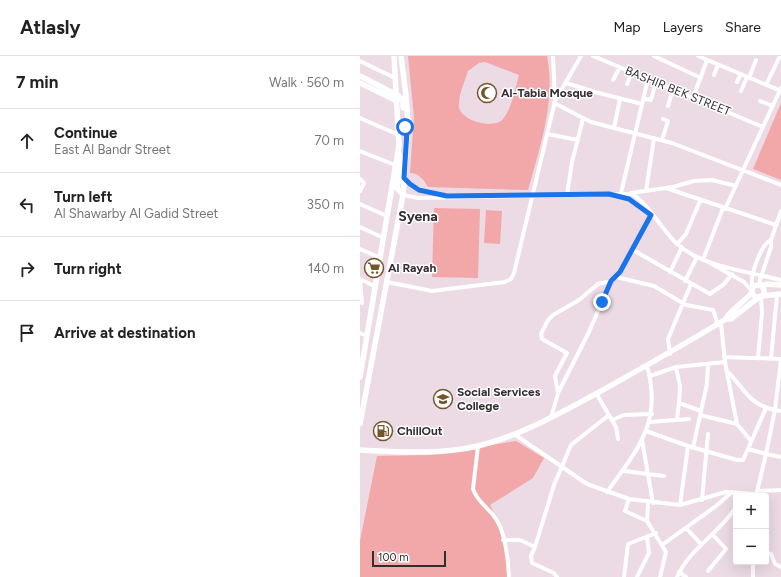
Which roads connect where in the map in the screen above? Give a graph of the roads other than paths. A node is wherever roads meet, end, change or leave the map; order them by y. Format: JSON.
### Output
{"nodes":[{"id":1,"x":394,"y":56,"type":"edge"},
{"id":2,"x":401,"y":56,"type":"edge"},
{"id":3,"x":553,"y":56,"type":"edge"},
{"id":4,"x":581,"y":56,"type":"edge"},
{"id":5,"x":593,"y":56,"type":"edge"},
{"id":6,"x":654,"y":56,"type":"edge"},
{"id":7,"x":698,"y":56,"type":"edge"},
{"id":8,"x":712,"y":56,"type":"edge"},
{"id":9,"x":780,"y":56,"type":"edge"},
{"id":10,"x":756,"y":60,"type":"dead end"},
{"id":11,"x":360,"y":61,"type":"edge"},
{"id":12,"x":708,"y":61,"type":"junction"},
{"id":13,"x":718,"y":65,"type":"junction"},
{"id":14,"x":620,"y":67,"type":"junction"},
{"id":15,"x":632,"y":72,"type":"junction"},
{"id":16,"x":741,"y":74,"type":"junction"},
{"id":17,"x":714,"y":75,"type":"dead end"},
{"id":18,"x":360,"y":76,"type":"edge"},
{"id":19,"x":748,"y":77,"type":"junction"},
{"id":20,"x":395,"y":78,"type":"junction"},
{"id":21,"x":701,"y":78,"type":"junction"},
{"id":22,"x":648,"y":79,"type":"junction"},
{"id":23,"x":613,"y":80,"type":"dead end"},
{"id":24,"x":656,"y":82,"type":"junction"},
{"id":25,"x":737,"y":82,"type":"dead end"},
{"id":26,"x":360,"y":83,"type":"edge"},
{"id":27,"x":566,"y":83,"type":"junction"},
{"id":28,"x":627,"y":84,"type":"dead end"},
{"id":29,"x":766,"y":84,"type":"junction"},
{"id":30,"x":673,"y":89,"type":"junction"},
{"id":31,"x":781,"y":90,"type":"edge"},
{"id":32,"x":741,"y":91,"type":"dead end"},
{"id":33,"x":396,"y":94,"type":"junction"},
{"id":34,"x":693,"y":98,"type":"junction"},
{"id":35,"x":620,"y":99,"type":"junction"},
{"id":36,"x":644,"y":99,"type":"junction"},
{"id":37,"x":397,"y":101,"type":"junction"},
{"id":38,"x":760,"y":101,"type":"dead end"},
{"id":39,"x":555,"y":102,"type":"junction"},
{"id":40,"x":642,"y":104,"type":"junction"},
{"id":41,"x":668,"y":106,"type":"dead end"},
{"id":42,"x":773,"y":106,"type":"junction"},
{"id":43,"x":360,"y":118,"type":"edge"},
{"id":44,"x":583,"y":119,"type":"junction"},
{"id":45,"x":663,"y":119,"type":"dead end"},
{"id":46,"x":763,"y":126,"type":"junction"},
{"id":47,"x":614,"y":128,"type":"junction"},
{"id":48,"x":407,"y":131,"type":"junction"},
{"id":49,"x":636,"y":133,"type":"junction"},
{"id":50,"x":547,"y":134,"type":"junction"},
{"id":51,"x":400,"y":135,"type":"junction"},
{"id":52,"x":654,"y":138,"type":"junction"},
{"id":53,"x":578,"y":140,"type":"junction"},
{"id":54,"x":662,"y":140,"type":"junction"},
{"id":55,"x":360,"y":151,"type":"edge"},
{"id":56,"x":398,"y":151,"type":"junction"},
{"id":57,"x":395,"y":165,"type":"junction"},
{"id":58,"x":743,"y":170,"type":"junction"},
{"id":59,"x":404,"y":178,"type":"junction"},
{"id":60,"x":360,"y":179,"type":"edge"},
{"id":61,"x":781,"y":185,"type":"edge"},
{"id":62,"x":736,"y":186,"type":"junction"},
{"id":63,"x":666,"y":188,"type":"junction"},
{"id":64,"x":360,"y":191,"type":"edge"},
{"id":65,"x":646,"y":191,"type":"junction"},
{"id":66,"x":621,"y":193,"type":"junction"},
{"id":67,"x":628,"y":193,"type":"junction"},
{"id":68,"x":609,"y":194,"type":"junction"},
{"id":69,"x":403,"y":195,"type":"junction"},
{"id":70,"x":567,"y":195,"type":"junction"},
{"id":71,"x":447,"y":196,"type":"junction"},
{"id":72,"x":532,"y":196,"type":"junction"},
{"id":73,"x":700,"y":201,"type":"junction"},
{"id":74,"x":360,"y":204,"type":"edge"},
{"id":75,"x":724,"y":209,"type":"junction"},
{"id":76,"x":400,"y":211,"type":"junction"},
{"id":77,"x":781,"y":211,"type":"edge"},
{"id":78,"x":651,"y":215,"type":"junction"},
{"id":79,"x":387,"y":216,"type":"junction"},
{"id":80,"x":776,"y":225,"type":"junction"},
{"id":81,"x":361,"y":229,"type":"edge"},
{"id":82,"x":384,"y":238,"type":"junction"},
{"id":83,"x":771,"y":240,"type":"junction"},
{"id":84,"x":677,"y":244,"type":"junction"},
{"id":85,"x":682,"y":248,"type":"junction"},
{"id":86,"x":360,"y":249,"type":"edge"},
{"id":87,"x":633,"y":250,"type":"junction"},
{"id":88,"x":697,"y":257,"type":"junction"},
{"id":89,"x":381,"y":258,"type":"junction"},
{"id":90,"x":703,"y":260,"type":"junction"},
{"id":91,"x":708,"y":262,"type":"junction"},
{"id":92,"x":670,"y":272,"type":"junction"},
{"id":93,"x":753,"y":273,"type":"junction"},
{"id":94,"x":732,"y":274,"type":"junction"},
{"id":95,"x":762,"y":275,"type":"junction"},
{"id":96,"x":616,"y":277,"type":"junction"},
{"id":97,"x":360,"y":280,"type":"edge"},
{"id":98,"x":781,"y":280,"type":"edge"},
{"id":99,"x":611,"y":281,"type":"junction"},
{"id":100,"x":685,"y":281,"type":"junction"},
{"id":101,"x":387,"y":282,"type":"junction"},
{"id":102,"x":691,"y":284,"type":"junction"},
{"id":103,"x":781,"y":285,"type":"edge"},
{"id":104,"x":761,"y":286,"type":"junction"},
{"id":105,"x":376,"y":288,"type":"junction"},
{"id":106,"x":752,"y":291,"type":"junction"},
{"id":107,"x":779,"y":294,"type":"edge"},
{"id":108,"x":761,"y":296,"type":"junction"},
{"id":109,"x":361,"y":303,"type":"edge"},
{"id":110,"x":682,"y":304,"type":"junction"},
{"id":111,"x":372,"y":308,"type":"junction"},
{"id":112,"x":722,"y":322,"type":"junction"},
{"id":113,"x":360,"y":333,"type":"edge"},
{"id":114,"x":367,"y":336,"type":"junction"},
{"id":115,"x":567,"y":352,"type":"junction"},
{"id":116,"x":670,"y":354,"type":"junction"},
{"id":117,"x":576,"y":357,"type":"junction"},
{"id":118,"x":758,"y":358,"type":"junction"},
{"id":119,"x":771,"y":359,"type":"junction"},
{"id":120,"x":724,"y":360,"type":"junction"},
{"id":121,"x":708,"y":364,"type":"junction"},
{"id":122,"x":647,"y":366,"type":"junction"},
{"id":123,"x":676,"y":367,"type":"junction"},
{"id":124,"x":726,"y":370,"type":"junction"},
{"id":125,"x":360,"y":374,"type":"edge"},
{"id":126,"x":650,"y":376,"type":"junction"},
{"id":127,"x":558,"y":393,"type":"junction"},
{"id":128,"x":596,"y":393,"type":"junction"},
{"id":129,"x":679,"y":403,"type":"junction"},
{"id":130,"x":766,"y":408,"type":"junction"},
{"id":131,"x":775,"y":410,"type":"junction"},
{"id":132,"x":781,"y":411,"type":"edge"},
{"id":133,"x":700,"y":413,"type":"junction"},
{"id":134,"x":652,"y":414,"type":"junction"},
{"id":135,"x":609,"y":415,"type":"junction"},
{"id":136,"x":551,"y":418,"type":"junction"},
{"id":137,"x":677,"y":418,"type":"junction"},
{"id":138,"x":689,"y":419,"type":"dead end"},
{"id":139,"x":612,"y":420,"type":"junction"},
{"id":140,"x":650,"y":422,"type":"junction"},
{"id":141,"x":360,"y":424,"type":"edge"},
{"id":142,"x":736,"y":424,"type":"junction"},
{"id":143,"x":646,"y":431,"type":"junction"},
{"id":144,"x":514,"y":434,"type":"junction"},
{"id":145,"x":708,"y":434,"type":"dead end"},
{"id":146,"x":618,"y":439,"type":"dead end"},
{"id":147,"x":642,"y":440,"type":"junction"},
{"id":148,"x":751,"y":441,"type":"junction"},
{"id":149,"x":478,"y":446,"type":"junction"},
{"id":150,"x":691,"y":447,"type":"junction"},
{"id":151,"x":748,"y":449,"type":"junction"},
{"id":152,"x":360,"y":450,"type":"edge"},
{"id":153,"x":706,"y":451,"type":"junction"},
{"id":154,"x":766,"y":454,"type":"junction"},
{"id":155,"x":781,"y":457,"type":"edge"},
{"id":156,"x":562,"y":466,"type":"junction"},
{"id":157,"x":624,"y":471,"type":"junction"},
{"id":158,"x":648,"y":474,"type":"junction"},
{"id":159,"x":664,"y":476,"type":"dead end"},
{"id":160,"x":781,"y":490,"type":"edge"},
{"id":161,"x":607,"y":492,"type":"junction"},
{"id":162,"x":732,"y":492,"type":"junction"},
{"id":163,"x":738,"y":493,"type":"edge"},
{"id":164,"x":757,"y":493,"type":"edge"},
{"id":165,"x":629,"y":499,"type":"junction"},
{"id":166,"x":702,"y":500,"type":"junction"},
{"id":167,"x":650,"y":503,"type":"junction"},
{"id":168,"x":680,"y":505,"type":"junction"},
{"id":169,"x":733,"y":511,"type":"edge"},
{"id":170,"x":647,"y":521,"type":"junction"},
{"id":171,"x":686,"y":528,"type":"junction"},
{"id":172,"x":656,"y":533,"type":"junction"},
{"id":173,"x":712,"y":534,"type":"junction"},
{"id":174,"x":647,"y":538,"type":"junction"},
{"id":175,"x":503,"y":540,"type":"junction"},
{"id":176,"x":700,"y":544,"type":"junction"},
{"id":177,"x":662,"y":546,"type":"junction"},
{"id":178,"x":534,"y":547,"type":"junction"},
{"id":179,"x":769,"y":553,"type":"edge"},
{"id":180,"x":753,"y":565,"type":"edge"},
{"id":181,"x":781,"y":567,"type":"edge"},
{"id":182,"x":708,"y":571,"type":"dead end"},
{"id":183,"x":678,"y":575,"type":"edge"},
{"id":184,"x":508,"y":577,"type":"edge"},
{"id":185,"x":557,"y":577,"type":"edge"},
{"id":186,"x":624,"y":577,"type":"edge"},
{"id":187,"x":637,"y":577,"type":"edge"},
{"id":188,"x":660,"y":577,"type":"edge"},
{"id":189,"x":686,"y":577,"type":"edge"},
{"id":190,"x":753,"y":577,"type":"edge"}],
"edges":[{"from":1,"to":20,"type":"main road"},
{"from":2,"to":48,"type":"main road"},
{"from":3,"to":39,"type":"street"},
{"from":4,"to":27,"type":"street"},
{"from":5,"to":14,"type":"street","name":"BASHIR BEK STREET"},
{"from":6,"to":21,"type":"street"},
{"from":7,"to":12,"type":"street"},
{"from":8,"to":12,"type":"street"},
{"from":9,"to":29,"type":"street"},
{"from":10,"to":19,"type":"street"},
{"from":11,"to":20,"type":"street"},
{"from":12,"to":13,"type":"street"},
{"from":12,"to":21,"type":"street"},
{"from":13,"to":16,"type":"street"},
{"from":13,"to":17,"type":"street"},
{"from":14,"to":15,"type":"street","name":"BASHIR BEK STREET"},
{"from":14,"to":23,"type":"street"},
{"from":15,"to":22,"type":"street","name":"BASHIR BEK STREET"},
{"from":15,"to":28,"type":"street"},
{"from":16,"to":19,"type":"street"},
{"from":16,"to":25,"type":"street"},
{"from":18,"to":33,"type":"main road"},
{"from":19,"to":29,"type":"street"},
{"from":19,"to":32,"type":"street"},
{"from":20,"to":33,"type":"main road"},
{"from":21,"to":34,"type":"street"},
{"from":22,"to":24,"type":"street","name":"BASHIR BEK STREET"},
{"from":22,"to":36,"type":"street"},
{"from":24,"to":30,"type":"street","name":"BASHIR BEK STREET"},
{"from":24,"to":36,"type":"street"},
{"from":26,"to":37,"type":"main road"},
{"from":27,"to":35,"type":"street"},
{"from":27,"to":39,"type":"street"},
{"from":29,"to":31,"type":"street"},
{"from":30,"to":34,"type":"street","name":"BASHIR BEK STREET"},
{"from":30,"to":41,"type":"street"},
{"from":31,"to":42,"type":"street"},
{"from":33,"to":37,"type":"main road"},
{"from":33,"to":48,"type":"main road"},
{"from":34,"to":46,"type":"street","name":"BASHIR BEK STREET"},
{"from":35,"to":40,"type":"street"},
{"from":35,"to":47,"type":"street"},
{"from":36,"to":40,"type":"street"},
{"from":37,"to":51,"type":"main road"},
{"from":38,"to":42,"type":"street"},
{"from":39,"to":44,"type":"street"},
{"from":39,"to":50,"type":"street"},
{"from":40,"to":49,"type":"street"},
{"from":42,"to":46,"type":"street"},
{"from":43,"to":51,"type":"street"},
{"from":44,"to":47,"type":"street"},
{"from":44,"to":53,"type":"street"},
{"from":45,"to":54,"type":"street"},
{"from":46,"to":58,"type":"street"},
{"from":47,"to":49,"type":"street"},
{"from":48,"to":59,"type":"main road"},
{"from":49,"to":52,"type":"street"},
{"from":49,"to":66,"type":"street"},
{"from":50,"to":53,"type":"street"},
{"from":50,"to":72,"type":"street"},
{"from":51,"to":56,"type":"main road"},
{"from":52,"to":54,"type":"street"},
{"from":52,"to":65,"type":"street"},
{"from":53,"to":70,"type":"street"},
{"from":54,"to":58,"type":"street"},
{"from":55,"to":57,"type":"street"},
{"from":56,"to":57,"type":"main road"},
{"from":56,"to":69,"type":"main road"},
{"from":57,"to":79,"type":"main road"},
{"from":58,"to":61,"type":"street"},
{"from":58,"to":62,"type":"street"},
{"from":59,"to":69,"type":"main road"},
{"from":59,"to":71,"type":"street"},
{"from":60,"to":64,"type":"street"},
{"from":62,"to":63,"type":"street"},
{"from":62,"to":75,"type":"street"},
{"from":63,"to":65,"type":"street"},
{"from":63,"to":73,"type":"street"},
{"from":65,"to":67,"type":"street"},
{"from":66,"to":67,"type":"street"},
{"from":66,"to":68,"type":"street"},
{"from":67,"to":78,"type":"street"},
{"from":68,"to":70,"type":"street"},
{"from":68,"to":78,"type":"street"},
{"from":69,"to":71,"type":"street"},
{"from":69,"to":76,"type":"main road"},
{"from":70,"to":72,"type":"street"},
{"from":71,"to":72,"type":"street"},
{"from":72,"to":101,"type":"street"},
{"from":73,"to":75,"type":"street"},
{"from":73,"to":84,"type":"street"},
{"from":74,"to":79,"type":"street"},
{"from":75,"to":80,"type":"street"},
{"from":75,"to":90,"type":"street"},
{"from":76,"to":79,"type":"main road"},
{"from":76,"to":101,"type":"main road"},
{"from":77,"to":80,"type":"street"},
{"from":78,"to":84,"type":"street"},
{"from":78,"to":87,"type":"street"},
{"from":79,"to":82,"type":"main road"},
{"from":80,"to":83,"type":"street"},
{"from":81,"to":82,"type":"street"},
{"from":82,"to":89,"type":"main road"},
{"from":83,"to":93,"type":"street"},
{"from":83,"to":95,"type":"street"},
{"from":84,"to":85,"type":"street"},
{"from":85,"to":88,"type":"street"},
{"from":85,"to":92,"type":"street"},
{"from":86,"to":89,"type":"street"},
{"from":87,"to":92,"type":"street"},
{"from":87,"to":96,"type":"street"},
{"from":88,"to":90,"type":"street"},
{"from":88,"to":100,"type":"street"},
{"from":89,"to":105,"type":"main road"},
{"from":90,"to":91,"type":"street"},
{"from":91,"to":93,"type":"street"},
{"from":91,"to":94,"type":"street"},
{"from":92,"to":100,"type":"street"},
{"from":93,"to":95,"type":"street"},
{"from":93,"to":106,"type":"street"},
{"from":94,"to":102,"type":"street"},
{"from":94,"to":106,"type":"street"},
{"from":95,"to":98,"type":"street"},
{"from":95,"to":104,"type":"street"},
{"from":96,"to":99,"type":"street"},
{"from":96,"to":110,"type":"street"},
{"from":97,"to":105,"type":"street"},
{"from":97,"to":109,"type":"street"},
{"from":99,"to":115,"type":"street"},
{"from":99,"to":117,"type":"street"},
{"from":100,"to":102,"type":"street"},
{"from":101,"to":141,"type":"main road"},
{"from":102,"to":110,"type":"street"},
{"from":103,"to":104,"type":"main road"},
{"from":104,"to":106,"type":"main road"},
{"from":104,"to":108,"type":"main road"},
{"from":105,"to":111,"type":"main road"},
{"from":106,"to":108,"type":"main road"},
{"from":106,"to":112,"type":"main road"},
{"from":107,"to":108,"type":"main road"},
{"from":107,"to":119,"type":"street"},
{"from":108,"to":112,"type":"main road"},
{"from":108,"to":118,"type":"street"},
{"from":109,"to":111,"type":"street"},
{"from":110,"to":112,"type":"street"},
{"from":110,"to":116,"type":"street"},
{"from":111,"to":114,"type":"main road"},
{"from":112,"to":116,"type":"main road"},
{"from":112,"to":120,"type":"street"},
{"from":113,"to":114,"type":"street"},
{"from":114,"to":125,"type":"main road"},
{"from":115,"to":117,"type":"street"},
{"from":115,"to":127,"type":"street"},
{"from":116,"to":122,"type":"main road"},
{"from":117,"to":127,"type":"street"},
{"from":118,"to":119,"type":"street"},
{"from":118,"to":120,"type":"street"},
{"from":119,"to":131,"type":"street"},
{"from":120,"to":121,"type":"street"},
{"from":120,"to":124,"type":"street"},
{"from":121,"to":123,"type":"street"},
{"from":121,"to":133,"type":"street"},
{"from":122,"to":126,"type":"street"},
{"from":122,"to":128,"type":"main road"},
{"from":123,"to":126,"type":"street"},
{"from":123,"to":129,"type":"street"},
{"from":124,"to":130,"type":"street"},
{"from":124,"to":142,"type":"street"},
{"from":126,"to":134,"type":"street"},
{"from":127,"to":136,"type":"street"},
{"from":128,"to":135,"type":"street"},
{"from":128,"to":136,"type":"main road"},
{"from":129,"to":133,"type":"street"},
{"from":129,"to":137,"type":"street"},
{"from":130,"to":131,"type":"street"},
{"from":130,"to":148,"type":"street"},
{"from":131,"to":132,"type":"street"},
{"from":131,"to":154,"type":"street"},
{"from":133,"to":142,"type":"street"},
{"from":133,"to":150,"type":"street"},
{"from":134,"to":139,"type":"street"},
{"from":134,"to":140,"type":"street"},
{"from":135,"to":139,"type":"street"},
{"from":135,"to":156,"type":"street"},
{"from":136,"to":144,"type":"main road"},
{"from":137,"to":138,"type":"street"},
{"from":137,"to":140,"type":"street"},
{"from":139,"to":146,"type":"street"},
{"from":140,"to":143,"type":"street"},
{"from":142,"to":148,"type":"street"},
{"from":143,"to":147,"type":"street"},
{"from":143,"to":150,"type":"street"},
{"from":144,"to":149,"type":"main road"},
{"from":144,"to":156,"type":"street"},
{"from":145,"to":153,"type":"street"},
{"from":147,"to":157,"type":"street"},
{"from":147,"to":158,"type":"street"},
{"from":148,"to":151,"type":"street"},
{"from":149,"to":152,"type":"main road"},
{"from":149,"to":175,"type":"street"},
{"from":150,"to":153,"type":"street"},
{"from":150,"to":168,"type":"street"},
{"from":151,"to":153,"type":"street"},
{"from":151,"to":154,"type":"street"},
{"from":153,"to":166,"type":"street"},
{"from":154,"to":155,"type":"street"},
{"from":154,"to":164,"type":"street"},
{"from":156,"to":161,"type":"street"},
{"from":156,"to":178,"type":"street"},
{"from":157,"to":158,"type":"street"},
{"from":157,"to":161,"type":"street"},
{"from":158,"to":159,"type":"street"},
{"from":158,"to":167,"type":"street"},
{"from":160,"to":164,"type":"street"},
{"from":161,"to":165,"type":"street"},
{"from":162,"to":163,"type":"street"},
{"from":162,"to":166,"type":"street"},
{"from":162,"to":171,"type":"street"},
{"from":165,"to":167,"type":"street"},
{"from":165,"to":170,"type":"street"},
{"from":166,"to":168,"type":"street"},
{"from":167,"to":168,"type":"street"},
{"from":167,"to":170,"type":"street"},
{"from":169,"to":173,"type":"street"},
{"from":170,"to":172,"type":"street"},
{"from":171,"to":176,"type":"street"},
{"from":171,"to":177,"type":"street"},
{"from":172,"to":174,"type":"street"},
{"from":172,"to":177,"type":"street"},
{"from":173,"to":176,"type":"street"},
{"from":173,"to":182,"type":"street"},
{"from":174,"to":186,"type":"street"},
{"from":174,"to":187,"type":"street"},
{"from":175,"to":178,"type":"street"},
{"from":175,"to":184,"type":"street"},
{"from":176,"to":183,"type":"street"},
{"from":177,"to":188,"type":"street"},
{"from":178,"to":185,"type":"street"},
{"from":179,"to":181,"type":"street"},
{"from":180,"to":190,"type":"street"},
{"from":183,"to":189,"type":"street"}]}
